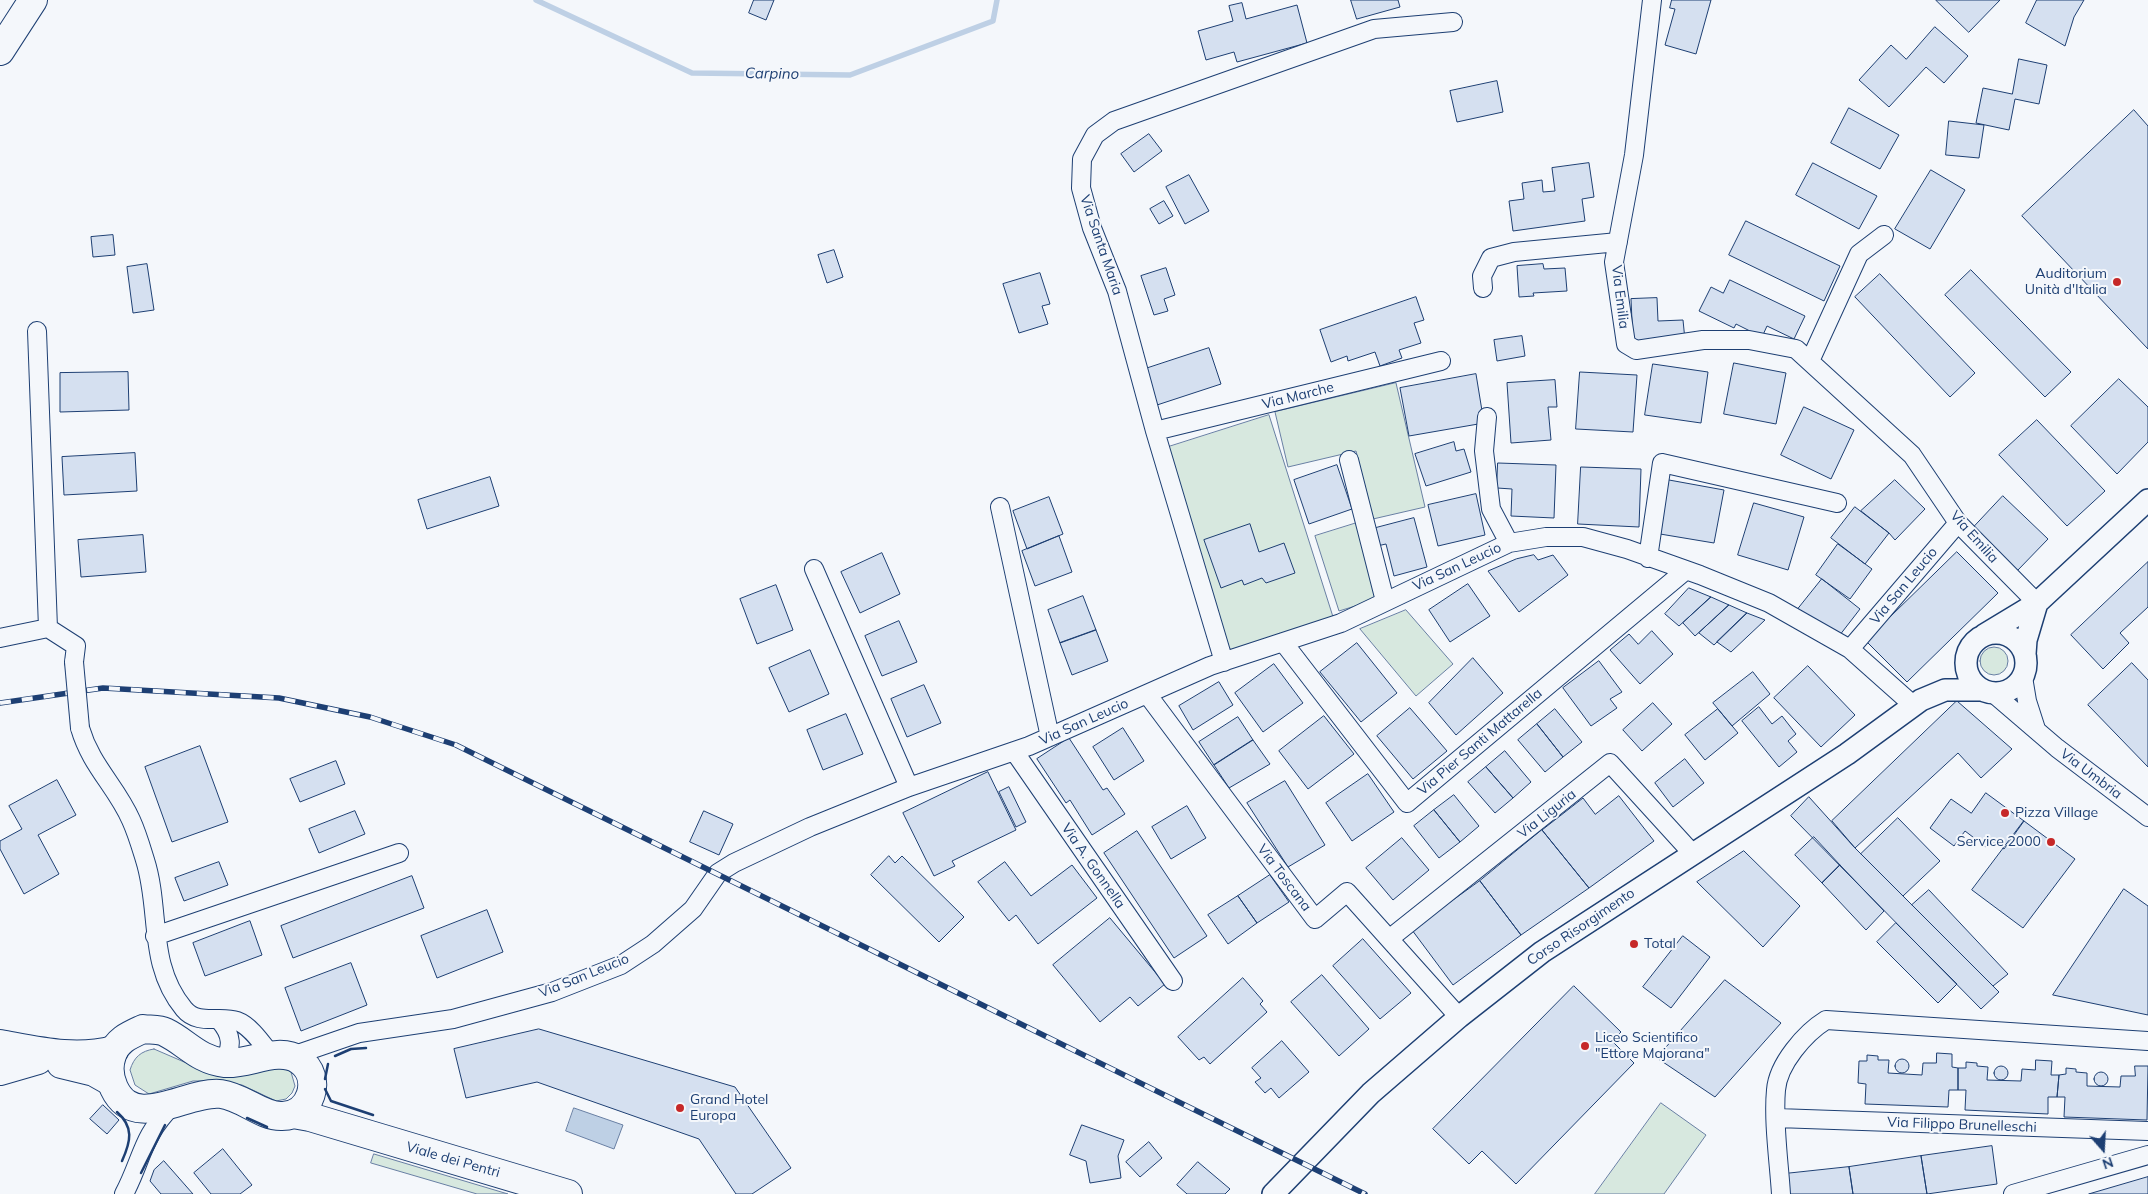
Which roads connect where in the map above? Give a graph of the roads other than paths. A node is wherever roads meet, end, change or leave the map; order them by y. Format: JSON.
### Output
{"nodes":[{"id":1,"x":33,"y":0,"type":"edge"},
{"id":2,"x":1652,"y":0,"type":"edge"},
{"id":3,"x":1453,"y":22,"type":"dead end"},
{"id":4,"x":0,"y":51,"type":"edge"},
{"id":5,"x":1884,"y":235,"type":"dead end"},
{"id":6,"x":1618,"y":242,"type":"junction"},
{"id":7,"x":1483,"y":288,"type":"dead end"},
{"id":8,"x":37,"y":331,"type":"dead end"},
{"id":9,"x":1441,"y":361,"type":"dead end"},
{"id":10,"x":1810,"y":361,"type":"junction"},
{"id":11,"x":1487,"y":416,"type":"dead end"},
{"id":12,"x":1155,"y":432,"type":"junction"},
{"id":13,"x":1349,"y":460,"type":"dead end"},
{"id":14,"x":2148,"y":500,"type":"edge"},
{"id":15,"x":1837,"y":502,"type":"dead end"},
{"id":16,"x":1000,"y":507,"type":"dead end"},
{"id":17,"x":1958,"y":523,"type":"junction"},
{"id":18,"x":1509,"y":543,"type":"junction"},
{"id":19,"x":1648,"y":558,"type":"junction"},
{"id":20,"x":814,"y":569,"type":"dead end"},
{"id":21,"x":1686,"y":570,"type":"junction"},
{"id":22,"x":1385,"y":601,"type":"junction"},
{"id":23,"x":2037,"y":603,"type":"junction"},
{"id":24,"x":48,"y":628,"type":"junction"},
{"id":25,"x":1984,"y":635,"type":"junction"},
{"id":26,"x":0,"y":638,"type":"edge"},
{"id":27,"x":1283,"y":642,"type":"junction"},
{"id":28,"x":1850,"y":649,"type":"junction"},
{"id":29,"x":2025,"y":654,"type":"junction"},
{"id":30,"x":1966,"y":657,"type":"junction"},
{"id":31,"x":1224,"y":662,"type":"junction"},
{"id":32,"x":2023,"y":677,"type":"junction"},
{"id":33,"x":1988,"y":692,"type":"junction"},
{"id":34,"x":1147,"y":694,"type":"junction"},
{"id":35,"x":1917,"y":703,"type":"junction"},
{"id":36,"x":2036,"y":730,"type":"junction"},
{"id":37,"x":1050,"y":737,"type":"junction"},
{"id":38,"x":1014,"y":751,"type":"junction"},
{"id":39,"x":909,"y":787,"type":"junction"},
{"id":40,"x":2148,"y":816,"type":"edge"},
{"id":41,"x":399,"y":853,"type":"dead end"},
{"id":42,"x":1692,"y":853,"type":"junction"},
{"id":43,"x":155,"y":936,"type":"junction"},
{"id":44,"x":1389,"y":939,"type":"junction"},
{"id":45,"x":1173,"y":981,"type":"dead end"},
{"id":46,"x":1458,"y":1017,"type":"junction"},
{"id":47,"x":220,"y":1021,"type":"junction"},
{"id":48,"x":336,"y":1041,"type":"junction"},
{"id":49,"x":2148,"y":1041,"type":"edge"},
{"id":50,"x":0,"y":1044,"type":"edge"},
{"id":51,"x":114,"y":1050,"type":"junction"},
{"id":52,"x":0,"y":1060,"type":"edge"},
{"id":53,"x":38,"y":1060,"type":"junction"},
{"id":54,"x":223,"y":1063,"type":"junction"},
{"id":55,"x":297,"y":1070,"type":"junction"},
{"id":56,"x":0,"y":1071,"type":"edge"},
{"id":57,"x":110,"y":1081,"type":"junction"},
{"id":58,"x":128,"y":1103,"type":"junction"},
{"id":59,"x":173,"y":1105,"type":"junction"},
{"id":60,"x":293,"y":1114,"type":"junction"},
{"id":61,"x":1777,"y":1118,"type":"junction"},
{"id":62,"x":337,"y":1126,"type":"junction"},
{"id":63,"x":2148,"y":1131,"type":"edge"},
{"id":64,"x":144,"y":1144,"type":"junction"},
{"id":65,"x":2148,"y":1155,"type":"edge"},
{"id":66,"x":129,"y":1192,"type":"edge"},
{"id":67,"x":568,"y":1194,"type":"edge"},
{"id":68,"x":1273,"y":1194,"type":"edge"},
{"id":69,"x":1781,"y":1194,"type":"edge"},
{"id":70,"x":2013,"y":1194,"type":"edge"}],
"edges":[{"from":1,"to":4,"type":"main road"},
{"from":2,"to":6,"type":"street","name":"Via Emilia"},
{"from":3,"to":12,"type":"street","name":"Via Santa Maria"},
{"from":5,"to":10,"type":"street"},
{"from":6,"to":7,"type":"street"},
{"from":6,"to":10,"type":"street","name":"Via Emilia"},
{"from":8,"to":24,"type":"street"},
{"from":9,"to":12,"type":"street","name":"Via Marche"},
{"from":10,"to":17,"type":"street","name":"Via Emilia"},
{"from":11,"to":18,"type":"street"},
{"from":12,"to":31,"type":"street","name":"Via Santa Maria"},
{"from":13,"to":22,"type":"street"},
{"from":14,"to":23,"type":"street"},
{"from":15,"to":19,"type":"street"},
{"from":16,"to":37,"type":"street"},
{"from":17,"to":23,"type":"street","name":"Via Emilia"},
{"from":17,"to":28,"type":"street","name":"Via San Leucio"},
{"from":18,"to":19,"type":"street","name":"Via San Leucio"},
{"from":18,"to":22,"type":"street","name":"Via San Leucio"},
{"from":19,"to":21,"type":"street","name":"Via San Leucio"},
{"from":20,"to":39,"type":"street"},
{"from":21,"to":27,"type":"street","name":"Via Pier Santi Mattarella"},
{"from":21,"to":28,"type":"street","name":"Via San Leucio"},
{"from":22,"to":27,"type":"street","name":"Via San Leucio"},
{"from":23,"to":25,"type":"street"},
{"from":23,"to":29,"type":"street"},
{"from":24,"to":26,"type":"street"},
{"from":24,"to":43,"type":"street","bridge":true},
{"from":25,"to":29,"type":"street"},
{"from":25,"to":30,"type":"street"},
{"from":27,"to":31,"type":"street","name":"Via San Leucio"},
{"from":28,"to":35,"type":"street","name":"Via San Leucio"},
{"from":29,"to":32,"type":"street"},
{"from":30,"to":33,"type":"street"},
{"from":30,"to":35,"type":"street","name":"Corso Risorgimento"},
{"from":31,"to":34,"type":"street","name":"Via San Leucio"},
{"from":32,"to":33,"type":"street"},
{"from":32,"to":36,"type":"street"},
{"from":33,"to":35,"type":"street","name":"Corso Risorgimento"},
{"from":33,"to":36,"type":"street","name":"Via Umbria"},
{"from":34,"to":37,"type":"street","name":"Via San Leucio"},
{"from":34,"to":44,"type":"street","name":"Via Toscana"},
{"from":35,"to":42,"type":"street","name":"Corso Risorgimento"},
{"from":36,"to":40,"type":"street","name":"Via Umbria"},
{"from":37,"to":38,"type":"street","name":"Via San Leucio"},
{"from":38,"to":39,"type":"street","name":"Via San Leucio"},
{"from":38,"to":45,"type":"street","name":"Via A. Gonnella"},
{"from":39,"to":48,"type":"street","name":"Via San Leucio"},
{"from":41,"to":43,"type":"street"},
{"from":42,"to":44,"type":"street","name":"Via Liguria"},
{"from":42,"to":46,"type":"street","name":"Corso Risorgimento"},
{"from":43,"to":47,"type":"street"},
{"from":44,"to":46,"type":"street","name":"Via Toscana"},
{"from":46,"to":68,"type":"street","name":"Corso Risorgimento"},
{"from":47,"to":54,"type":"street"},
{"from":47,"to":55,"type":"street"},
{"from":48,"to":55,"type":"street","name":"Via San Leucio"},
{"from":48,"to":55,"type":"street"},
{"from":49,"to":61,"type":"street"},
{"from":50,"to":51,"type":"main road"},
{"from":51,"to":54,"type":"main road"},
{"from":51,"to":57,"type":"main road"},
{"from":52,"to":53,"type":"main road"},
{"from":53,"to":56,"type":"main road"},
{"from":53,"to":57,"type":"main road"},
{"from":54,"to":55,"type":"main road"},
{"from":55,"to":60,"type":"main road"},
{"from":55,"to":62,"type":"main road","name":"Viale dei Pentri"},
{"from":57,"to":58,"type":"main road"},
{"from":58,"to":59,"type":"main road","name":"Viale dei Pentri"},
{"from":58,"to":64,"type":"street"},
{"from":59,"to":60,"type":"main road","name":"Viale dei Pentri"},
{"from":59,"to":64,"type":"street"},
{"from":60,"to":62,"type":"main road","name":"Viale dei Pentri"},
{"from":61,"to":63,"type":"street","name":"Via Filippo Brunelleschi"},
{"from":61,"to":69,"type":"street"},
{"from":62,"to":67,"type":"main road","name":"Viale dei Pentri"},
{"from":64,"to":66,"type":"street"},
{"from":65,"to":70,"type":"street"}]}
